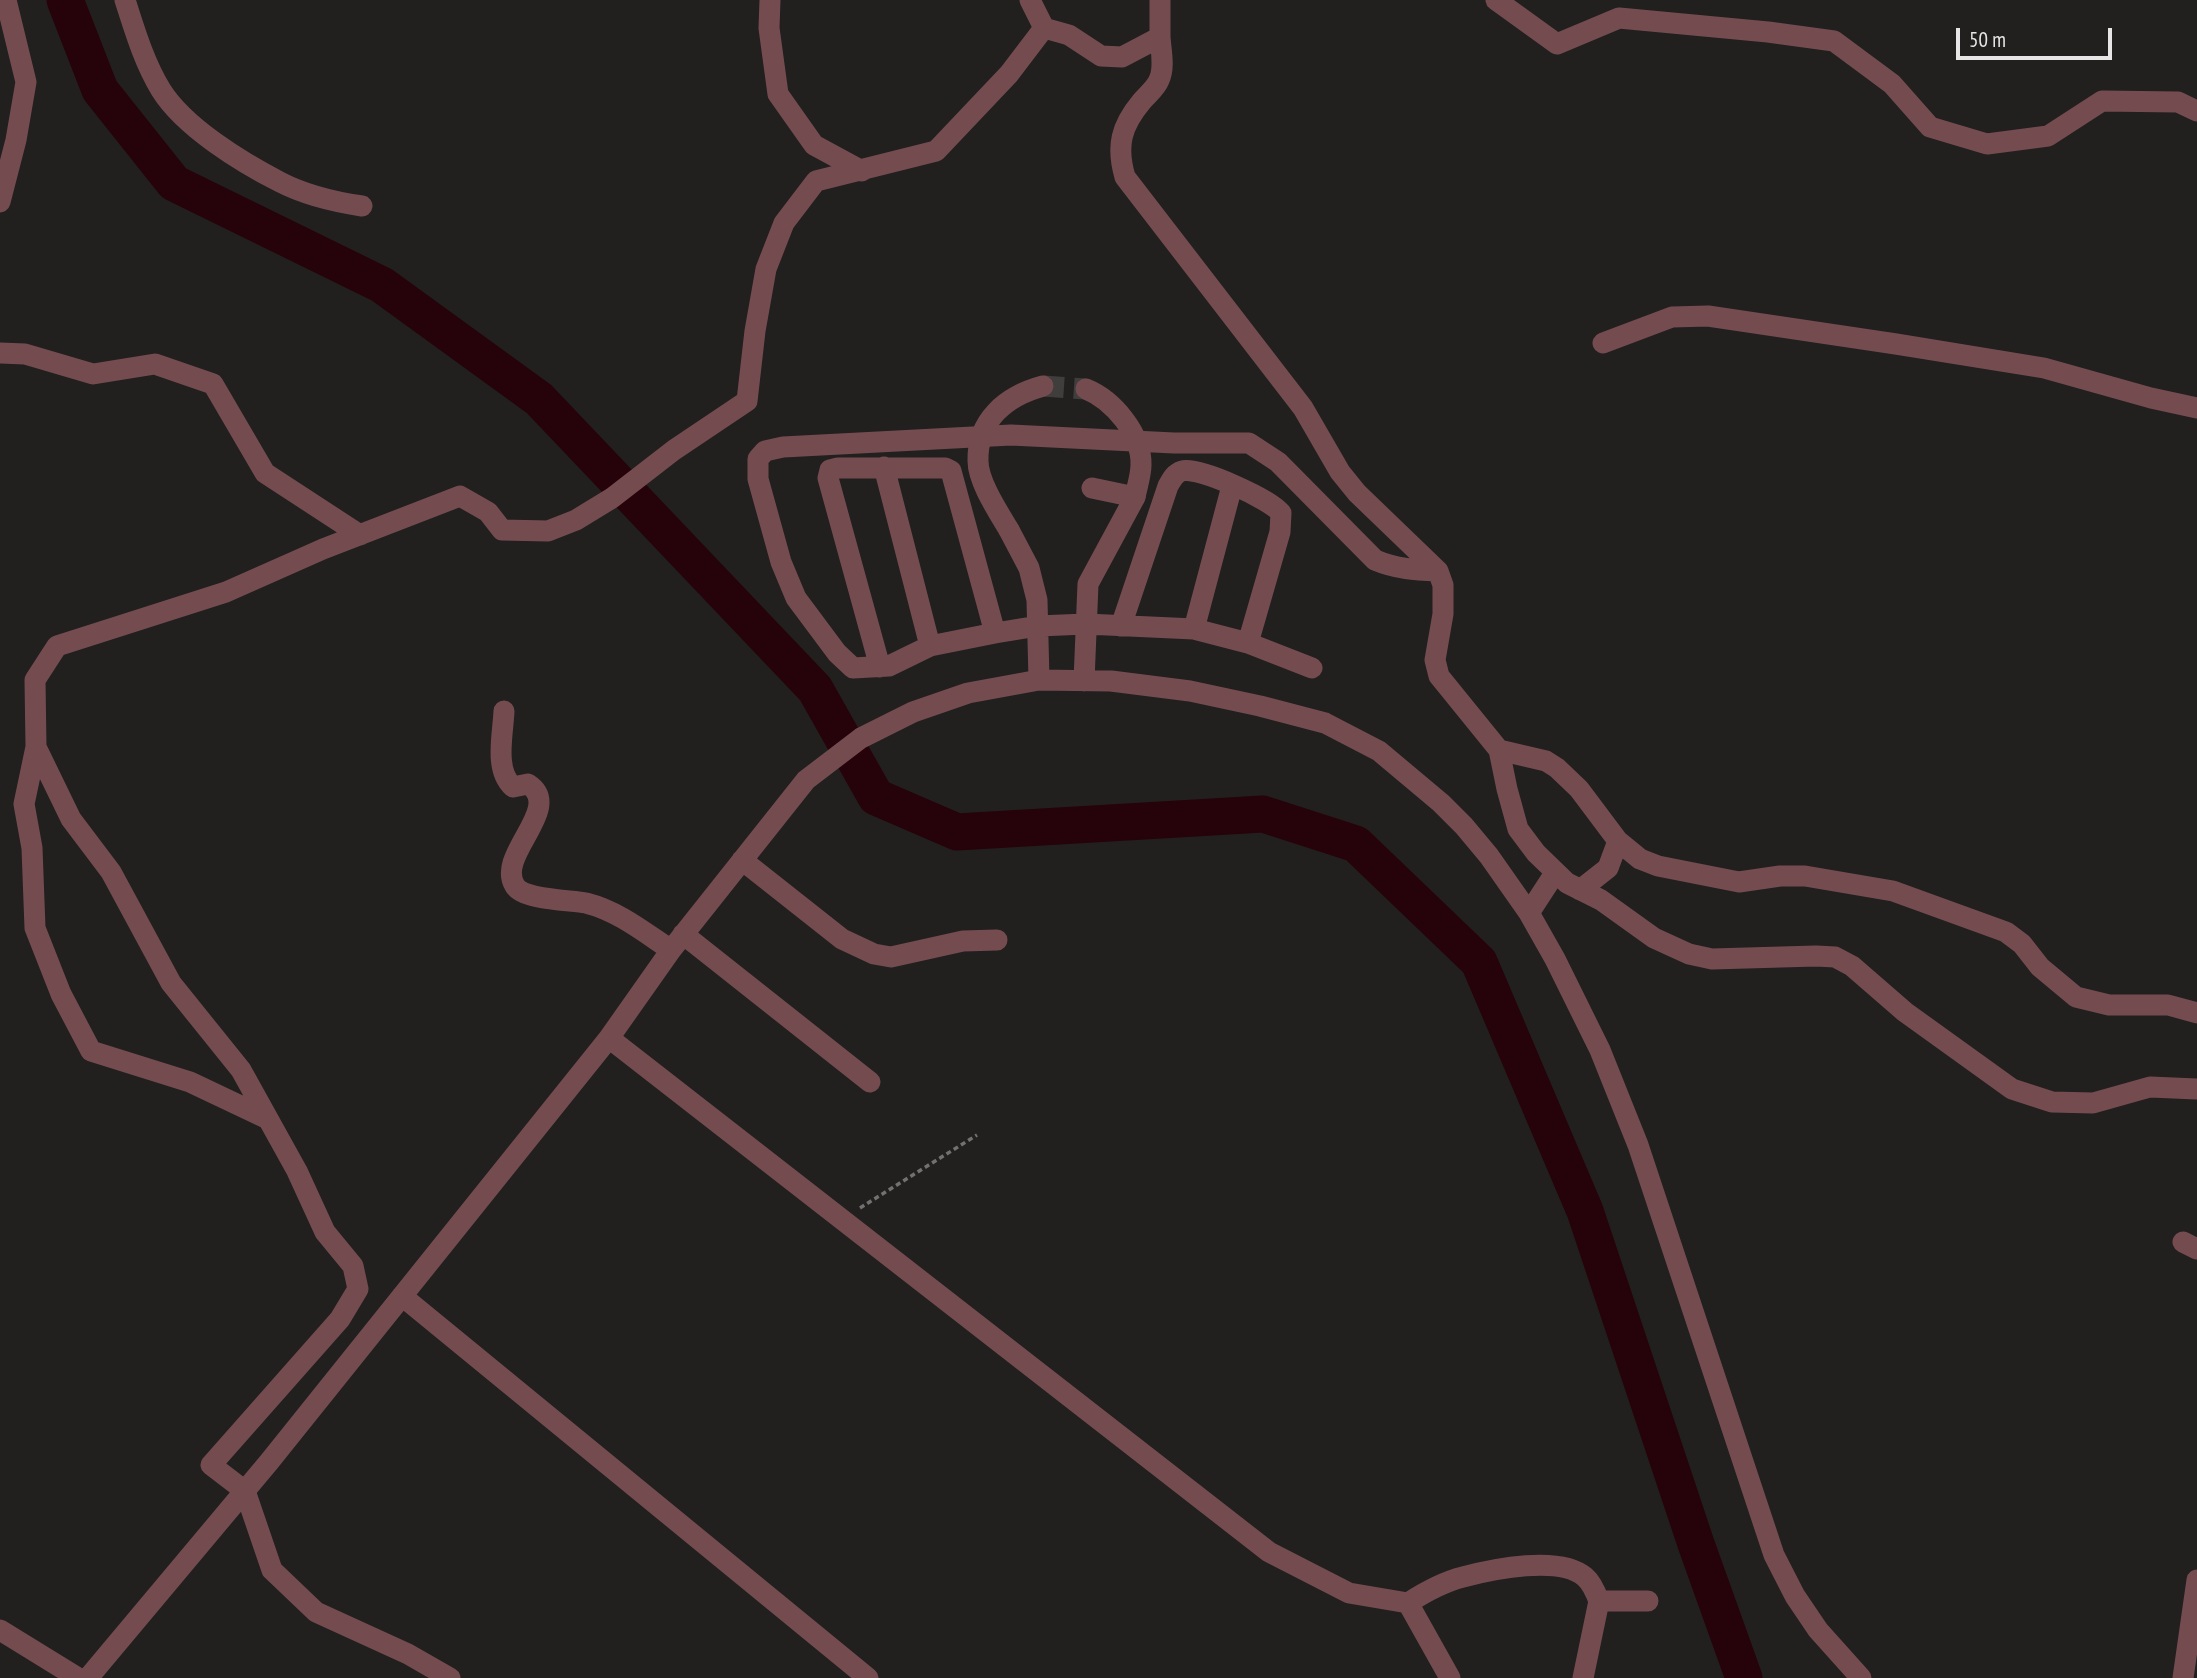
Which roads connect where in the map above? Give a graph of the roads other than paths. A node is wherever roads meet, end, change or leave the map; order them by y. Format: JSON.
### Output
{"nodes":[{"id":1,"x":6,"y":0,"type":"edge"},
{"id":2,"x":125,"y":0,"type":"edge"},
{"id":3,"x":770,"y":0,"type":"edge"},
{"id":4,"x":1030,"y":0,"type":"edge"},
{"id":5,"x":1160,"y":0,"type":"edge"},
{"id":6,"x":1496,"y":0,"type":"edge"},
{"id":7,"x":1044,"y":28,"type":"junction"},
{"id":8,"x":1160,"y":37,"type":"junction"},
{"id":9,"x":2197,"y":111,"type":"edge"},
{"id":10,"x":862,"y":171,"type":"junction"},
{"id":11,"x":0,"y":202,"type":"edge"},
{"id":12,"x":362,"y":205,"type":"dead end"},
{"id":13,"x":1603,"y":343,"type":"dead end"},
{"id":14,"x":0,"y":354,"type":"edge"},
{"id":15,"x":1043,"y":386,"type":"tunnel mouth"},
{"id":16,"x":1086,"y":390,"type":"tunnel mouth"},
{"id":17,"x":2197,"y":408,"type":"edge"},
{"id":18,"x":884,"y":467,"type":"junction"},
{"id":19,"x":1232,"y":486,"type":"junction"},
{"id":20,"x":1092,"y":488,"type":"dead end"},
{"id":21,"x":1135,"y":497,"type":"junction"},
{"id":22,"x":360,"y":535,"type":"junction"},
{"id":23,"x":1438,"y":571,"type":"junction"},
{"id":24,"x":1086,"y":624,"type":"junction"},
{"id":25,"x":1038,"y":626,"type":"junction"},
{"id":26,"x":1121,"y":626,"type":"junction"},
{"id":27,"x":1194,"y":629,"type":"junction"},
{"id":28,"x":995,"y":633,"type":"junction"},
{"id":29,"x":1248,"y":643,"type":"junction"},
{"id":30,"x":930,"y":646,"type":"junction"},
{"id":31,"x":880,"y":667,"type":"junction"},
{"id":32,"x":1312,"y":668,"type":"dead end"},
{"id":33,"x":1039,"y":680,"type":"junction"},
{"id":34,"x":1084,"y":681,"type":"junction"},
{"id":35,"x":504,"y":711,"type":"dead end"},
{"id":36,"x":36,"y":747,"type":"junction"},
{"id":37,"x":1499,"y":750,"type":"junction"},
{"id":38,"x":1618,"y":841,"type":"junction"},
{"id":39,"x":742,"y":860,"type":"junction"},
{"id":40,"x":1555,"y":873,"type":"junction"},
{"id":41,"x":1580,"y":890,"type":"junction"},
{"id":42,"x":1529,"y":913,"type":"junction"},
{"id":43,"x":997,"y":940,"type":"dead end"},
{"id":44,"x":677,"y":942,"type":"junction"},
{"id":45,"x":2197,"y":1013,"type":"edge"},
{"id":46,"x":609,"y":1038,"type":"junction"},
{"id":47,"x":870,"y":1082,"type":"dead end"},
{"id":48,"x":2197,"y":1089,"type":"edge"},
{"id":49,"x":268,"y":1119,"type":"junction"},
{"id":50,"x":402,"y":1296,"type":"junction"},
{"id":51,"x":245,"y":1491,"type":"junction"},
{"id":52,"x":2197,"y":1580,"type":"edge"},
{"id":53,"x":1599,"y":1601,"type":"junction"},
{"id":54,"x":1648,"y":1601,"type":"dead end"},
{"id":55,"x":1408,"y":1603,"type":"junction"},
{"id":56,"x":0,"y":1630,"type":"edge"},
{"id":57,"x":78,"y":1678,"type":"edge"},
{"id":58,"x":88,"y":1678,"type":"edge"},
{"id":59,"x":450,"y":1678,"type":"edge"},
{"id":60,"x":868,"y":1678,"type":"edge"},
{"id":61,"x":1450,"y":1678,"type":"edge"},
{"id":62,"x":1583,"y":1678,"type":"edge"},
{"id":63,"x":1861,"y":1678,"type":"edge"},
{"id":64,"x":2183,"y":1678,"type":"edge"}],
"edges":[{"from":1,"to":11,"type":"street"},
{"from":2,"to":12,"type":"street"},
{"from":3,"to":10,"type":"street"},
{"from":4,"to":7,"type":"street"},
{"from":5,"to":8,"type":"street"},
{"from":6,"to":9,"type":"street"},
{"from":7,"to":8,"type":"street"},
{"from":7,"to":10,"type":"street"},
{"from":8,"to":23,"type":"street"},
{"from":10,"to":22,"type":"street"},
{"from":13,"to":17,"type":"street"},
{"from":14,"to":22,"type":"street"},
{"from":15,"to":25,"type":"street","bridge":true},
{"from":16,"to":21,"type":"street","bridge":true},
{"from":18,"to":28,"type":"street"},
{"from":18,"to":30,"type":"street"},
{"from":18,"to":31,"type":"street"},
{"from":19,"to":26,"type":"street"},
{"from":19,"to":27,"type":"street"},
{"from":19,"to":29,"type":"street"},
{"from":20,"to":21,"type":"street"},
{"from":21,"to":24,"type":"street"},
{"from":22,"to":36,"type":"street"},
{"from":23,"to":31,"type":"street"},
{"from":23,"to":37,"type":"street"},
{"from":24,"to":25,"type":"street"},
{"from":24,"to":26,"type":"street"},
{"from":24,"to":34,"type":"street"},
{"from":25,"to":28,"type":"street"},
{"from":25,"to":33,"type":"street"},
{"from":26,"to":27,"type":"street"},
{"from":27,"to":29,"type":"street"},
{"from":28,"to":30,"type":"street"},
{"from":29,"to":32,"type":"street"},
{"from":30,"to":31,"type":"street"},
{"from":33,"to":34,"type":"street"},
{"from":33,"to":39,"type":"street"},
{"from":34,"to":42,"type":"street"},
{"from":35,"to":44,"type":"street"},
{"from":36,"to":49,"type":"street"},
{"from":36,"to":49,"type":"street"},
{"from":37,"to":38,"type":"street"},
{"from":37,"to":40,"type":"street"},
{"from":38,"to":41,"type":"street"},
{"from":38,"to":45,"type":"street"},
{"from":39,"to":43,"type":"street"},
{"from":39,"to":44,"type":"street"},
{"from":40,"to":41,"type":"street"},
{"from":40,"to":42,"type":"street"},
{"from":41,"to":48,"type":"street"},
{"from":42,"to":63,"type":"street"},
{"from":44,"to":46,"type":"street"},
{"from":44,"to":47,"type":"street"},
{"from":46,"to":50,"type":"street"},
{"from":46,"to":55,"type":"street"},
{"from":49,"to":51,"type":"street"},
{"from":50,"to":51,"type":"street"},
{"from":50,"to":60,"type":"street"},
{"from":51,"to":58,"type":"street"},
{"from":51,"to":59,"type":"street"},
{"from":52,"to":64,"type":"street"},
{"from":53,"to":54,"type":"street"},
{"from":53,"to":55,"type":"street"},
{"from":53,"to":62,"type":"street"},
{"from":55,"to":61,"type":"street"},
{"from":56,"to":57,"type":"street"}]}
